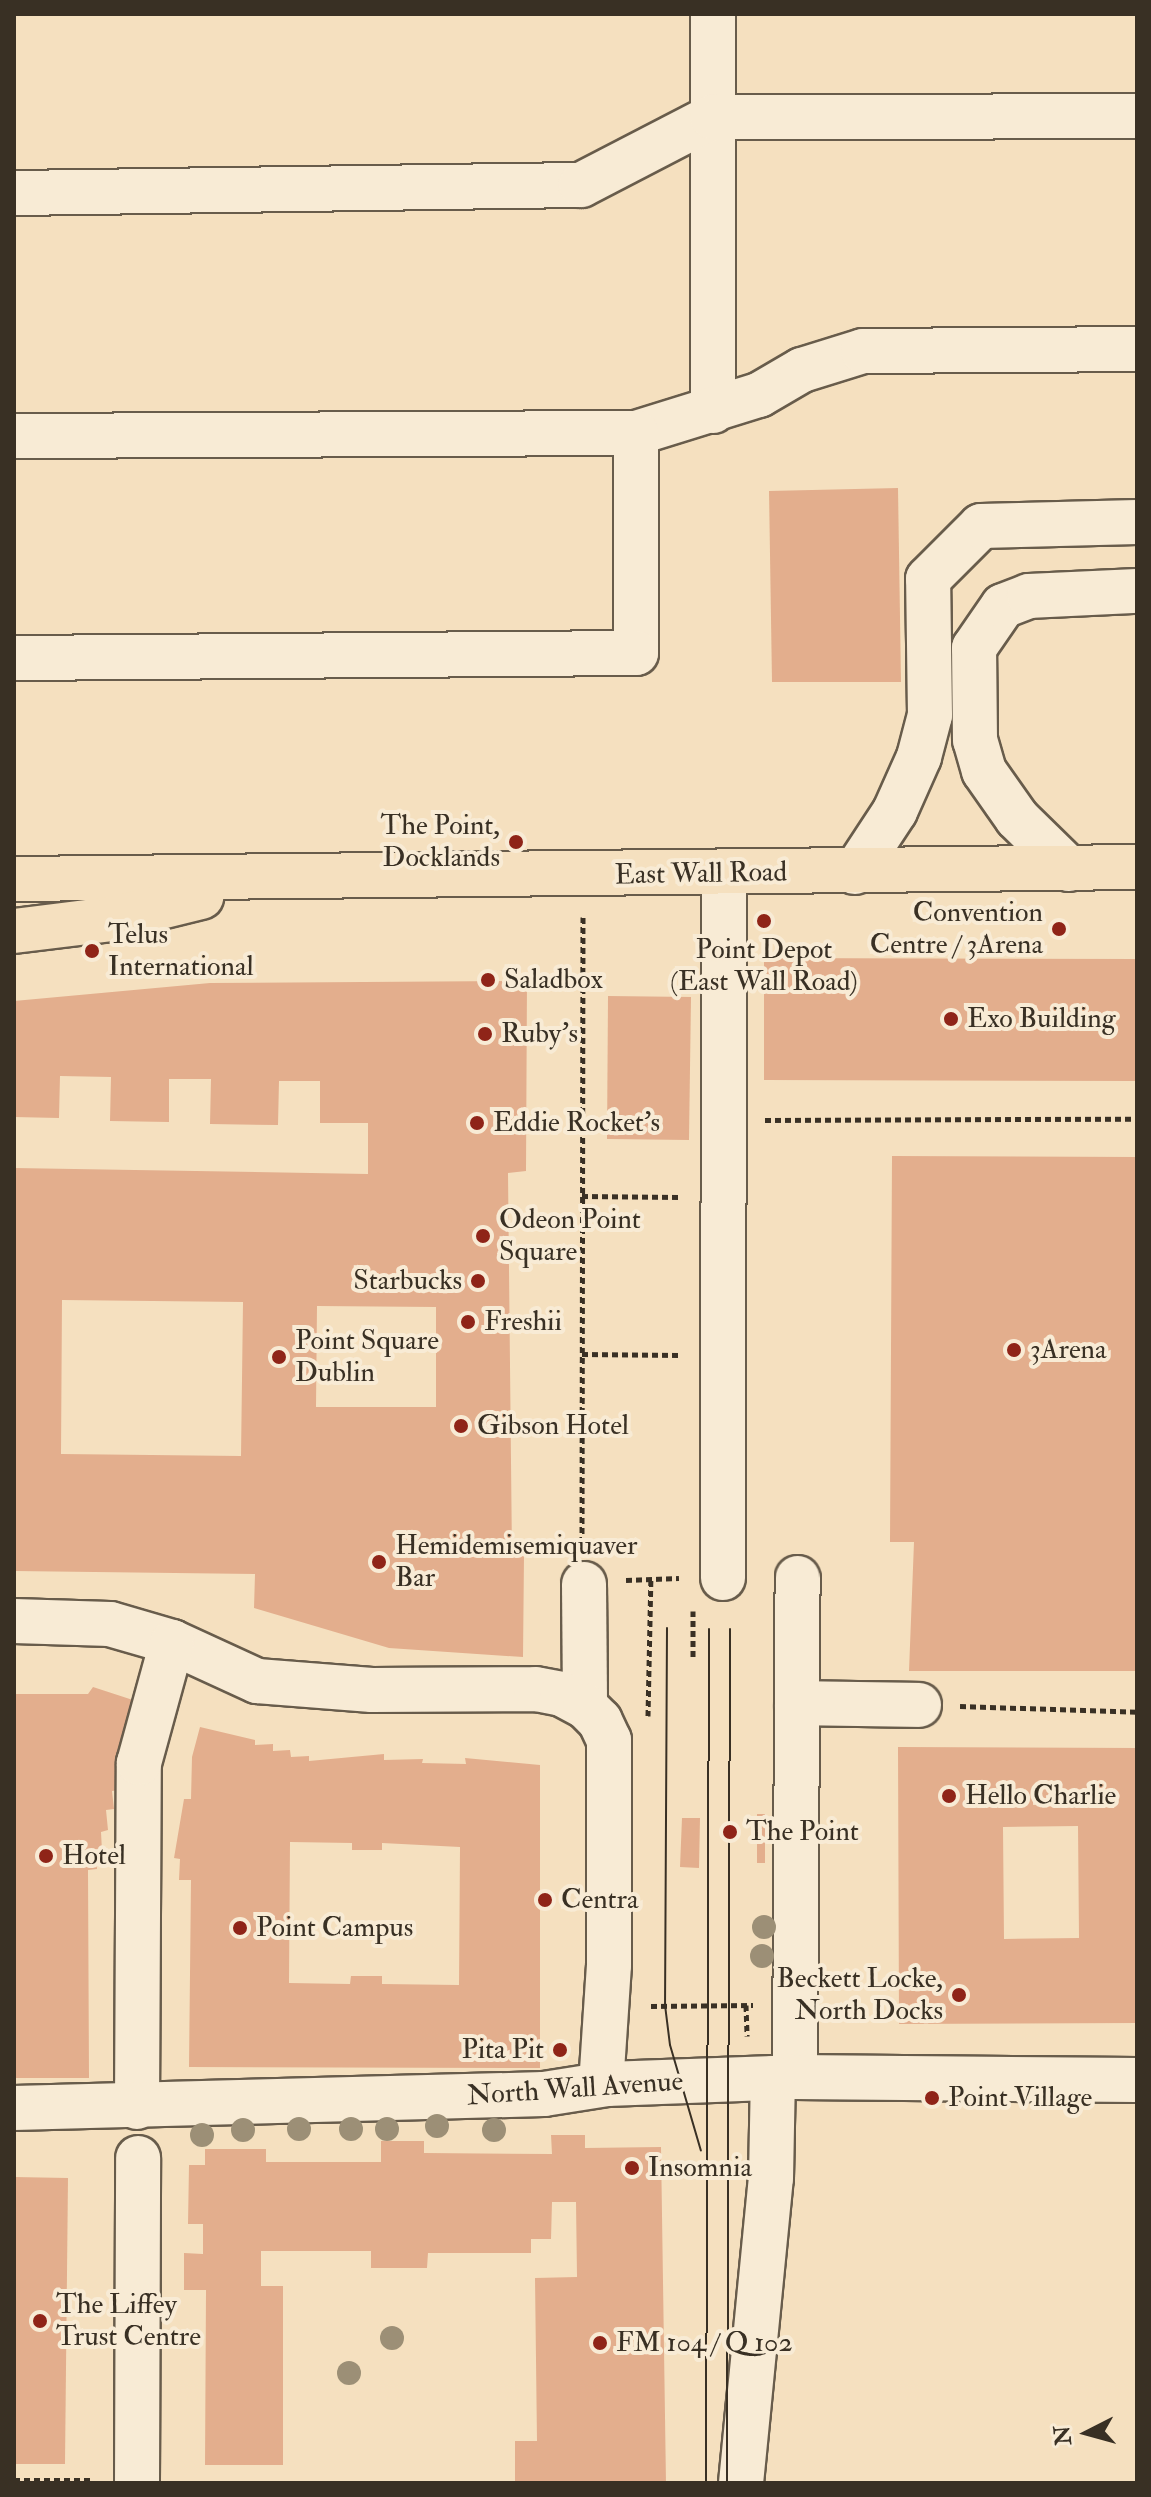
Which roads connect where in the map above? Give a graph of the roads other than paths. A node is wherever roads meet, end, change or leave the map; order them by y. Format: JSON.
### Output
{"nodes":[{"id":1,"x":713,"y":14,"type":"edge"},
{"id":2,"x":1137,"y":116,"type":"edge"},
{"id":3,"x":712,"y":117,"type":"junction"},
{"id":4,"x":14,"y":193,"type":"edge"},
{"id":5,"x":1137,"y":349,"type":"edge"},
{"id":6,"x":713,"y":411,"type":"junction"},
{"id":7,"x":636,"y":433,"type":"junction"},
{"id":8,"x":14,"y":436,"type":"edge"},
{"id":9,"x":1137,"y":522,"type":"edge"},
{"id":10,"x":1137,"y":591,"type":"edge"},
{"id":11,"x":14,"y":658,"type":"edge"},
{"id":12,"x":1137,"y":867,"type":"edge"},
{"id":13,"x":1069,"y":869,"type":"junction"},
{"id":14,"x":855,"y":872,"type":"junction"},
{"id":15,"x":724,"y":874,"type":"junction"},
{"id":16,"x":14,"y":879,"type":"edge"},
{"id":17,"x":266,"y":881,"type":"junction"},
{"id":18,"x":14,"y":931,"type":"edge"},
{"id":19,"x":798,"y":1578,"type":"dead end"},
{"id":20,"x":584,"y":1584,"type":"road end"},
{"id":21,"x":708,"y":1587,"type":"road end"},
{"id":22,"x":14,"y":1621,"type":"edge"},
{"id":23,"x":172,"y":1642,"type":"junction"},
{"id":24,"x":797,"y":1703,"type":"junction"},
{"id":25,"x":919,"y":1705,"type":"road end"},
{"id":26,"x":585,"y":1706,"type":"junction"},
{"id":27,"x":772,"y":2067,"type":"junction"},
{"id":28,"x":1137,"y":2080,"type":"edge"},
{"id":29,"x":601,"y":2084,"type":"junction"},
{"id":30,"x":137,"y":2107,"type":"junction"},
{"id":31,"x":14,"y":2108,"type":"edge"},
{"id":32,"x":138,"y":2158,"type":"dead end"},
{"id":33,"x":137,"y":2481,"type":"edge"},
{"id":34,"x":741,"y":2483,"type":"edge"}],
"edges":[{"from":1,"to":3,"type":"street"},
{"from":2,"to":3,"type":"street"},
{"from":3,"to":4,"type":"street"},
{"from":3,"to":6,"type":"street"},
{"from":5,"to":6,"type":"street"},
{"from":6,"to":7,"type":"street"},
{"from":7,"to":8,"type":"street"},
{"from":7,"to":11,"type":"street"},
{"from":9,"to":14,"type":"street"},
{"from":10,"to":13,"type":"street"},
{"from":12,"to":13,"type":"main road","name":"East Wall Road"},
{"from":13,"to":14,"type":"main road","name":"East Wall Road"},
{"from":14,"to":15,"type":"main road","name":"East Wall Road"},
{"from":15,"to":17,"type":"main road","name":"East Wall Road"},
{"from":15,"to":21,"type":"street"},
{"from":16,"to":17,"type":"main road","name":"East Wall Road"},
{"from":17,"to":18,"type":"main road","name":"East Wall Road"},
{"from":19,"to":24,"type":"street"},
{"from":20,"to":26,"type":"street"},
{"from":22,"to":23,"type":"street"},
{"from":23,"to":26,"type":"street"},
{"from":23,"to":30,"type":"street"},
{"from":24,"to":25,"type":"street"},
{"from":24,"to":27,"type":"street"},
{"from":26,"to":29,"type":"street"},
{"from":27,"to":28,"type":"street","name":"North Wall Avenue"},
{"from":27,"to":29,"type":"street","name":"North Wall Avenue"},
{"from":27,"to":34,"type":"street"},
{"from":29,"to":30,"type":"street","name":"North Wall Avenue"},
{"from":30,"to":31,"type":"street","name":"North Wall Avenue"},
{"from":32,"to":33,"type":"street"}]}
